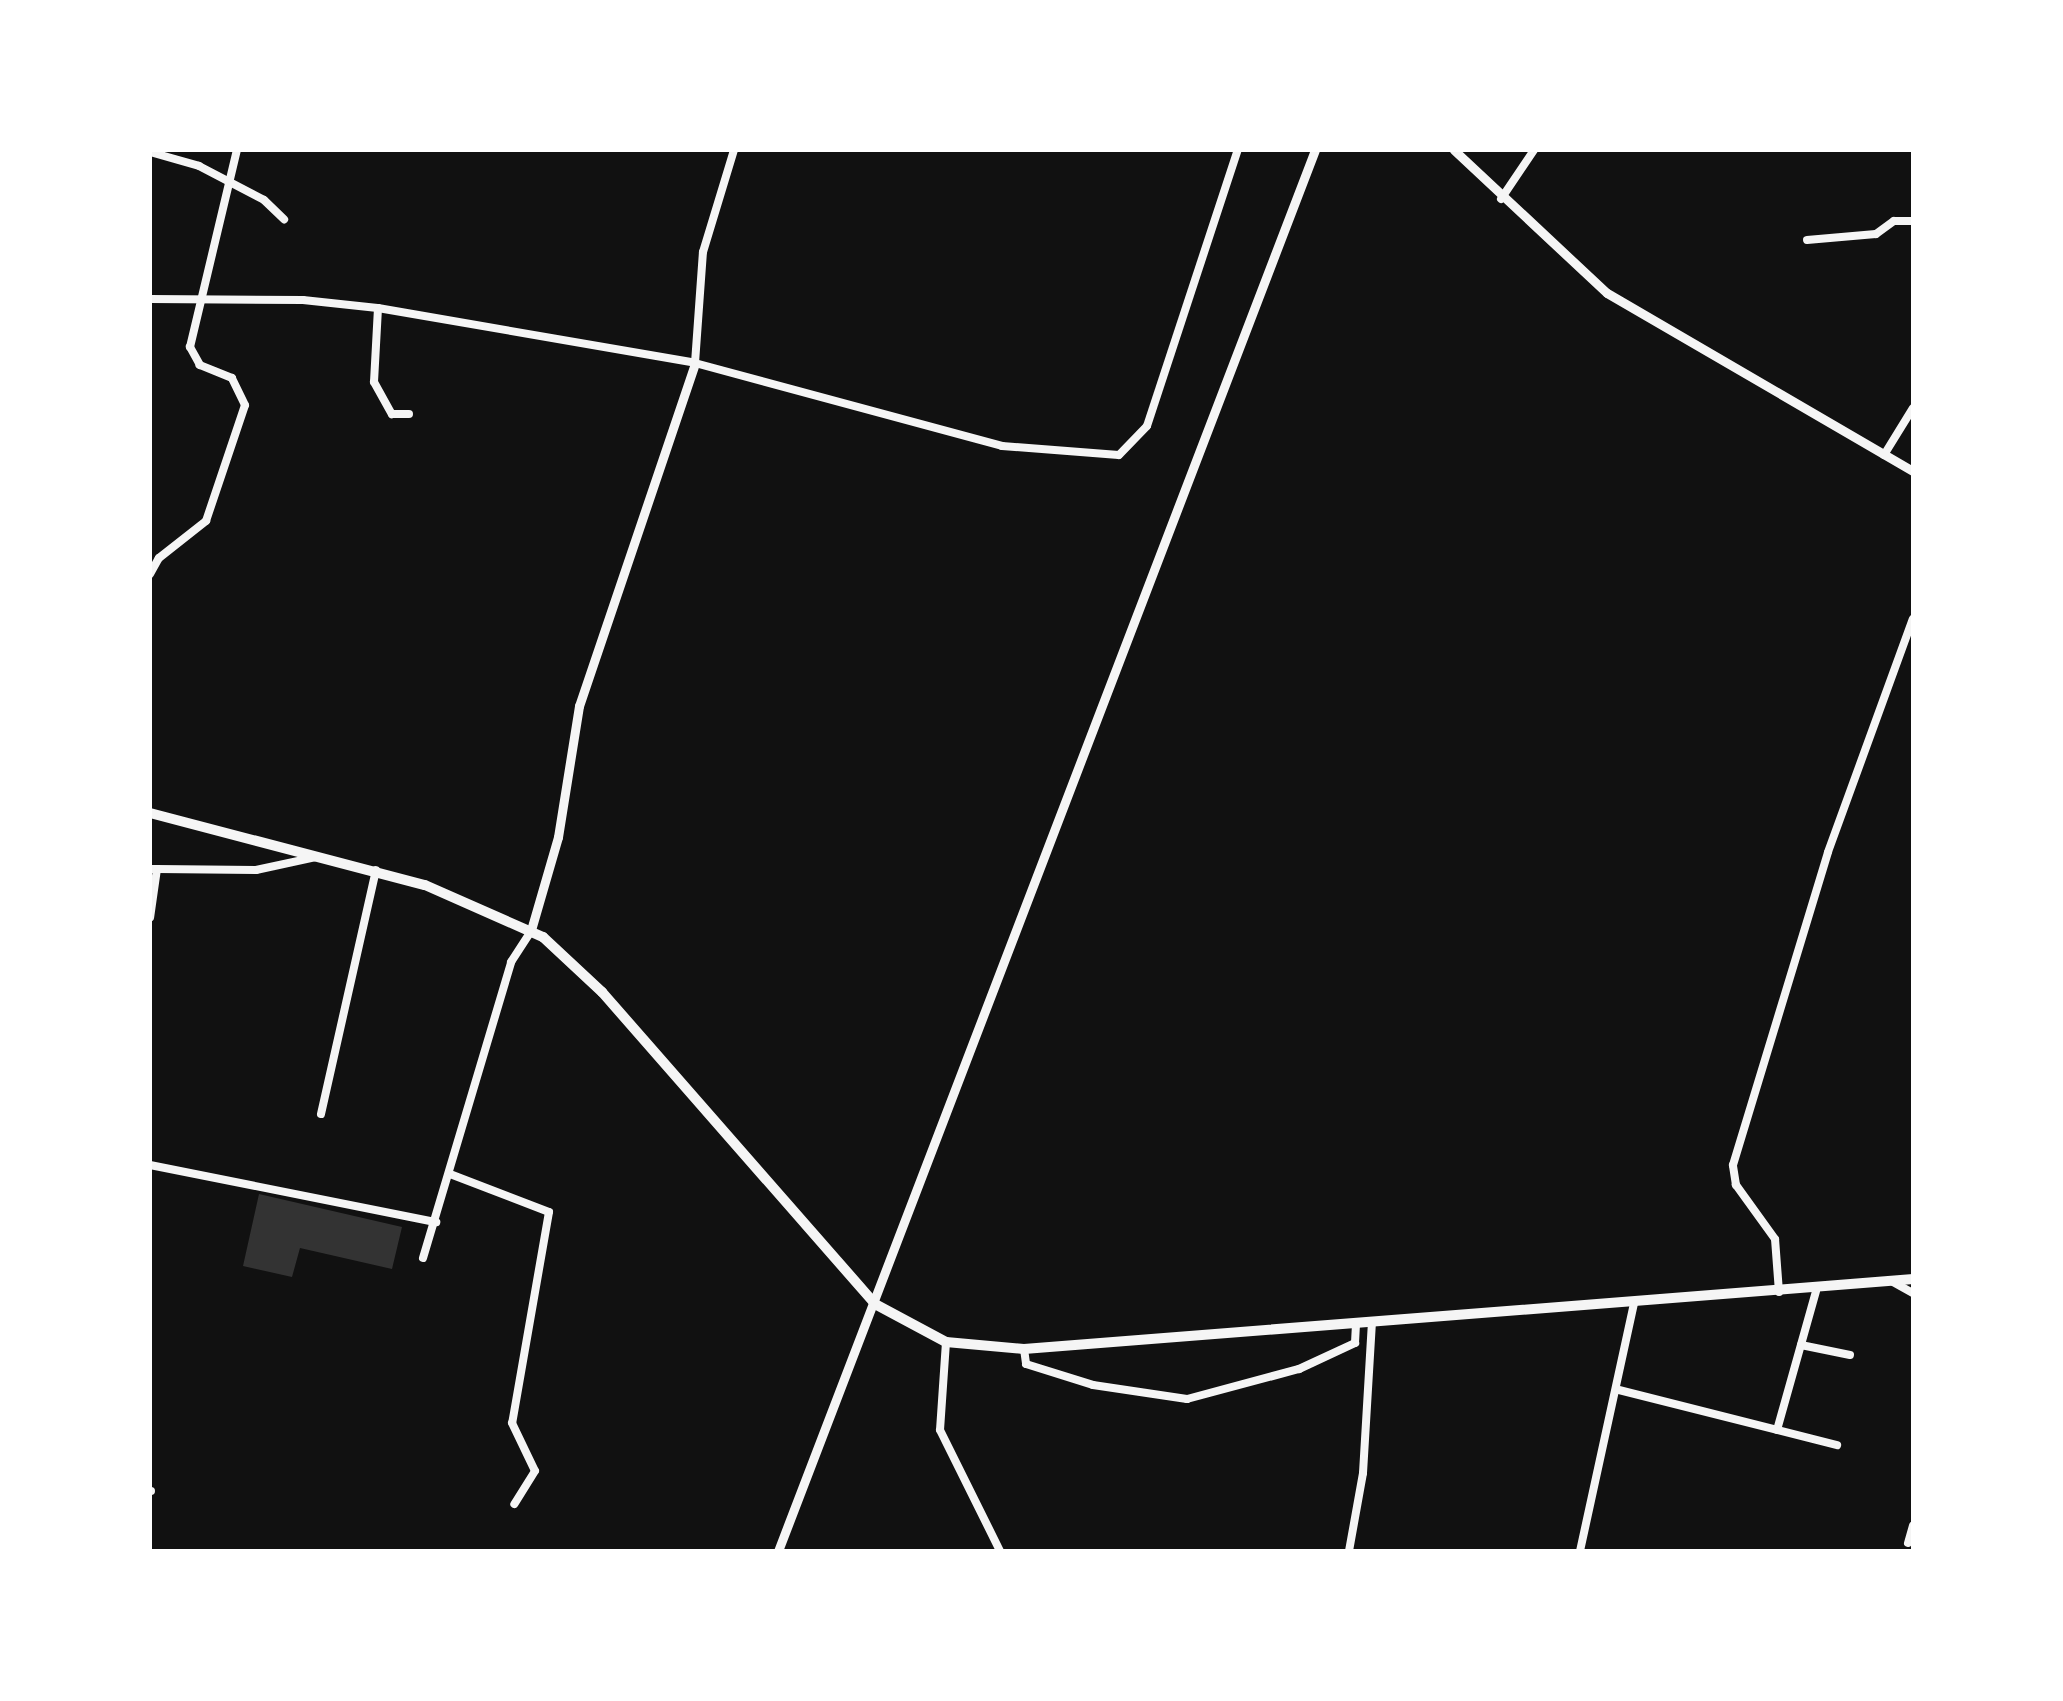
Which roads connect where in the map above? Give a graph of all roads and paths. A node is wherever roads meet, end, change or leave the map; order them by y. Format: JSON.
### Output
{"nodes":[{"id":1,"x":238,"y":150,"type":"edge"},
{"id":2,"x":734,"y":150,"type":"edge"},
{"id":3,"x":1238,"y":150,"type":"edge"},
{"id":4,"x":1315,"y":150,"type":"edge"},
{"id":5,"x":1454,"y":150,"type":"edge"},
{"id":6,"x":1534,"y":150,"type":"edge"},
{"id":7,"x":150,"y":152,"type":"edge"},
{"id":8,"x":229,"y":182,"type":"junction"},
{"id":9,"x":1501,"y":199,"type":"junction"},
{"id":10,"x":284,"y":219,"type":"dead end"},
{"id":11,"x":1913,"y":221,"type":"edge"},
{"id":12,"x":1807,"y":240,"type":"dead end"},
{"id":13,"x":150,"y":299,"type":"edge"},
{"id":14,"x":197,"y":299,"type":"junction"},
{"id":15,"x":378,"y":308,"type":"junction"},
{"id":16,"x":695,"y":363,"type":"junction"},
{"id":17,"x":1913,"y":408,"type":"edge"},
{"id":18,"x":410,"y":414,"type":"dead end"},
{"id":19,"x":1884,"y":455,"type":"junction"},
{"id":20,"x":1913,"y":471,"type":"edge"},
{"id":21,"x":150,"y":574,"type":"edge"},
{"id":22,"x":1913,"y":620,"type":"edge"},
{"id":23,"x":150,"y":812,"type":"edge"},
{"id":24,"x":322,"y":856,"type":"junction"},
{"id":25,"x":154,"y":869,"type":"edge"},
{"id":26,"x":376,"y":870,"type":"junction"},
{"id":27,"x":150,"y":918,"type":"edge"},
{"id":28,"x":531,"y":930,"type":"junction"},
{"id":29,"x":321,"y":1114,"type":"dead end"},
{"id":30,"x":150,"y":1165,"type":"edge"},
{"id":31,"x":450,"y":1174,"type":"junction"},
{"id":32,"x":436,"y":1222,"type":"junction"},
{"id":33,"x":423,"y":1258,"type":"dead end"},
{"id":34,"x":1913,"y":1279,"type":"edge"},
{"id":35,"x":1893,"y":1282,"type":"junction"},
{"id":36,"x":1816,"y":1291,"type":"junction"},
{"id":37,"x":1913,"y":1292,"type":"edge"},
{"id":38,"x":1779,"y":1294,"type":"junction"},
{"id":39,"x":1634,"y":1303,"type":"junction"},
{"id":40,"x":875,"y":1304,"type":"junction"},
{"id":41,"x":1372,"y":1323,"type":"junction"},
{"id":42,"x":1356,"y":1324,"type":"junction"},
{"id":43,"x":946,"y":1342,"type":"junction"},
{"id":44,"x":1801,"y":1345,"type":"junction"},
{"id":45,"x":1024,"y":1349,"type":"junction"},
{"id":46,"x":1850,"y":1356,"type":"dead end"},
{"id":47,"x":1620,"y":1390,"type":"junction"},
{"id":48,"x":1777,"y":1430,"type":"junction"},
{"id":49,"x":1838,"y":1445,"type":"dead end"},
{"id":50,"x":514,"y":1504,"type":"dead end"},
{"id":51,"x":1913,"y":1526,"type":"edge"},
{"id":52,"x":1908,"y":1543,"type":"dead end"},
{"id":53,"x":778,"y":1551,"type":"edge"},
{"id":54,"x":1000,"y":1551,"type":"edge"},
{"id":55,"x":1349,"y":1551,"type":"edge"},
{"id":56,"x":1580,"y":1551,"type":"edge"}],
"edges":[{"from":1,"to":8,"type":"street"},
{"from":2,"to":16,"type":"street"},
{"from":3,"to":16,"type":"street"},
{"from":4,"to":40,"type":"street"},
{"from":5,"to":9,"type":"street"},
{"from":6,"to":9,"type":"street"},
{"from":7,"to":8,"type":"street"},
{"from":8,"to":10,"type":"street"},
{"from":8,"to":14,"type":"street"},
{"from":9,"to":19,"type":"street"},
{"from":11,"to":12,"type":"street"},
{"from":13,"to":14,"type":"street"},
{"from":14,"to":15,"type":"street"},
{"from":14,"to":21,"type":"street"},
{"from":15,"to":16,"type":"street"},
{"from":15,"to":18,"type":"street"},
{"from":16,"to":28,"type":"street"},
{"from":17,"to":19,"type":"street"},
{"from":19,"to":20,"type":"street"},
{"from":22,"to":38,"type":"street"},
{"from":23,"to":24,"type":"main road"},
{"from":24,"to":25,"type":"street"},
{"from":24,"to":26,"type":"main road"},
{"from":25,"to":27,"type":"street"},
{"from":26,"to":28,"type":"main road"},
{"from":26,"to":29,"type":"street"},
{"from":28,"to":31,"type":"street"},
{"from":28,"to":40,"type":"main road"},
{"from":30,"to":32,"type":"street"},
{"from":31,"to":32,"type":"street"},
{"from":31,"to":50,"type":"street"},
{"from":32,"to":33,"type":"street"},
{"from":34,"to":35,"type":"main road"},
{"from":35,"to":36,"type":"main road"},
{"from":35,"to":37,"type":"street"},
{"from":36,"to":38,"type":"main road"},
{"from":36,"to":44,"type":"street"},
{"from":38,"to":39,"type":"main road"},
{"from":39,"to":41,"type":"main road"},
{"from":39,"to":47,"type":"street"},
{"from":40,"to":43,"type":"main road"},
{"from":40,"to":53,"type":"street"},
{"from":41,"to":42,"type":"main road"},
{"from":41,"to":55,"type":"street"},
{"from":42,"to":45,"type":"main road"},
{"from":42,"to":45,"type":"street"},
{"from":43,"to":45,"type":"main road"},
{"from":43,"to":54,"type":"street"},
{"from":44,"to":46,"type":"street"},
{"from":44,"to":48,"type":"street"},
{"from":47,"to":48,"type":"street"},
{"from":47,"to":56,"type":"street"},
{"from":48,"to":49,"type":"street"},
{"from":51,"to":52,"type":"street"}]}
